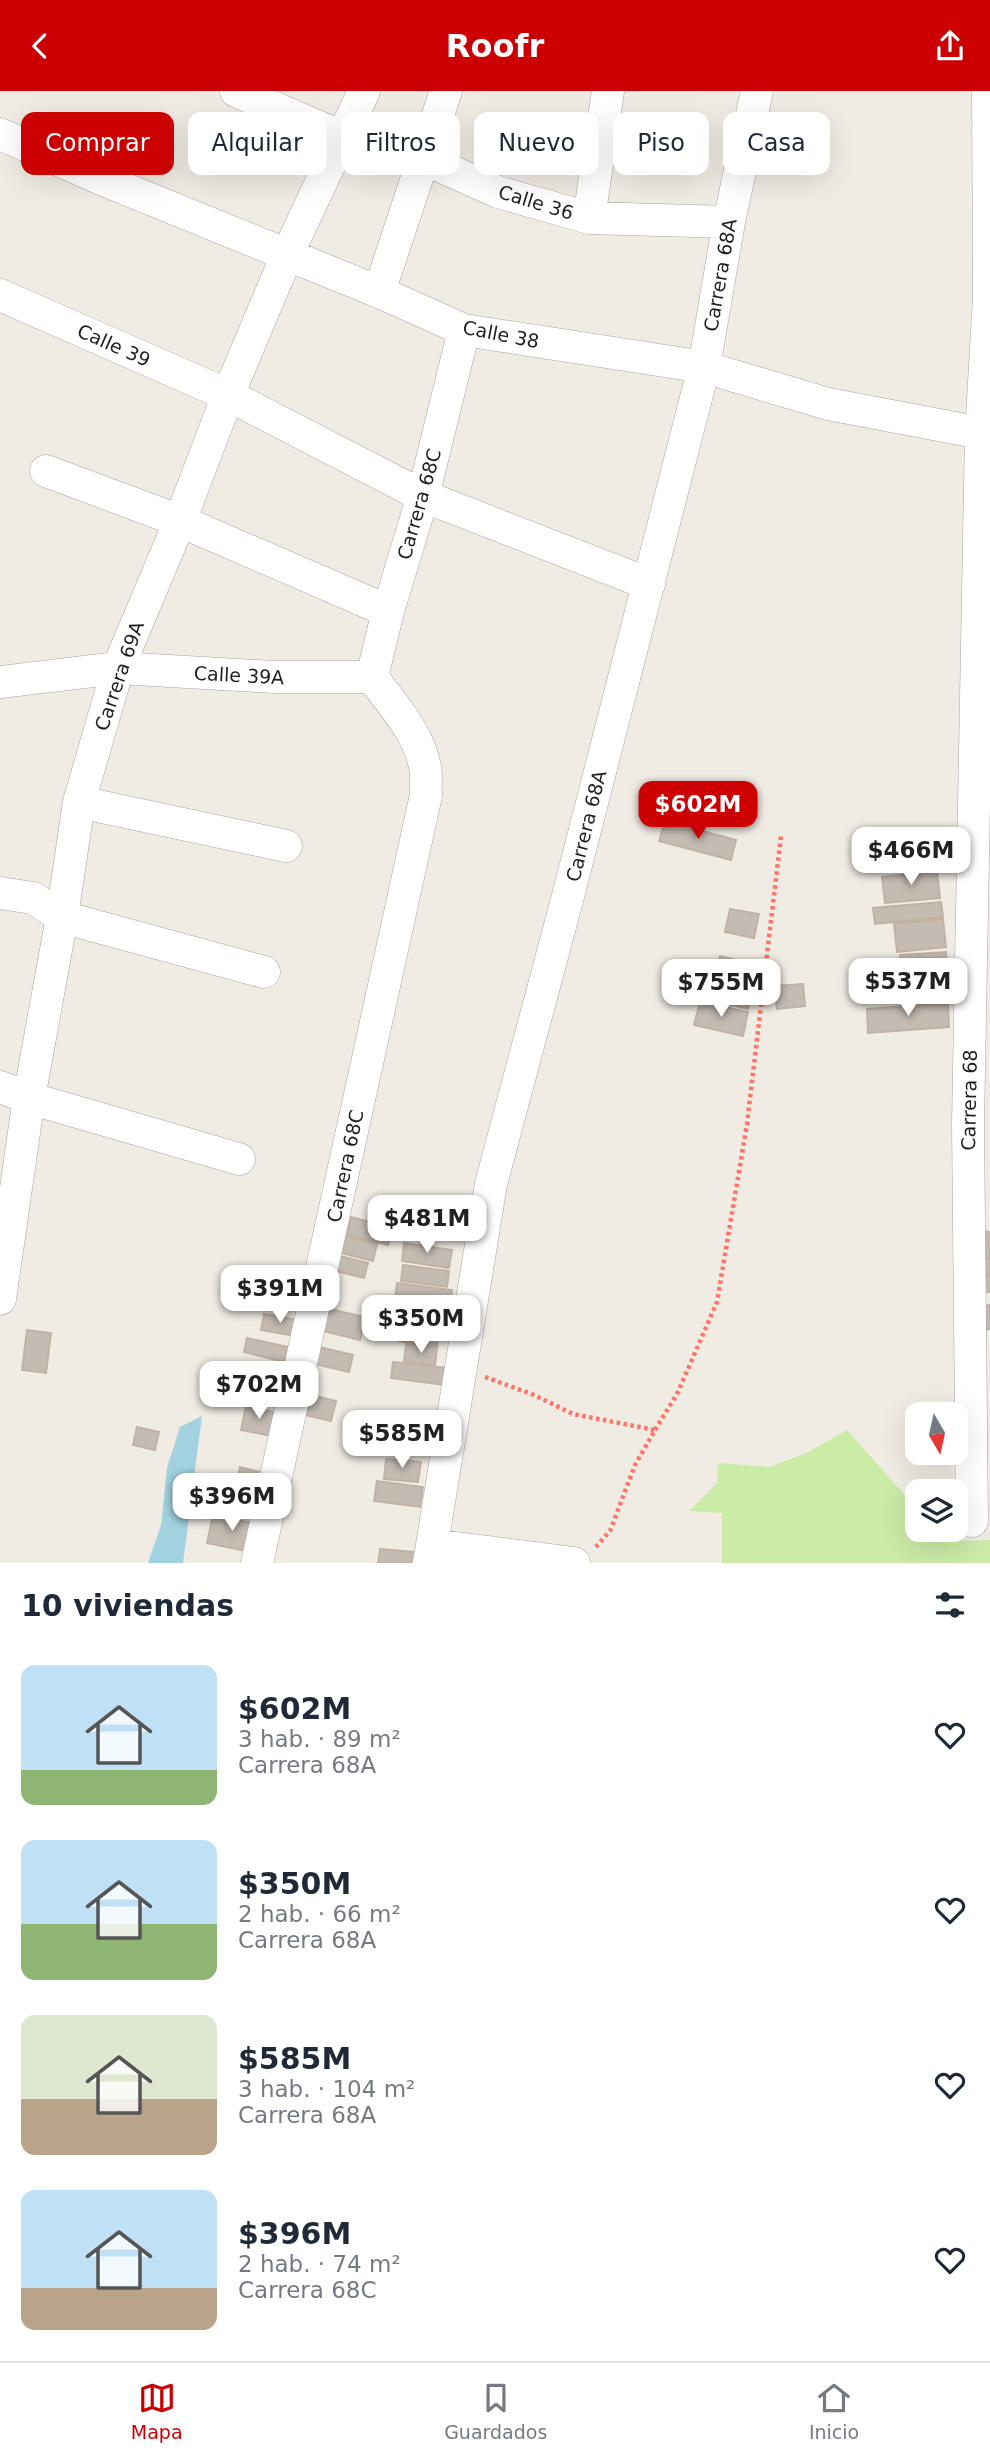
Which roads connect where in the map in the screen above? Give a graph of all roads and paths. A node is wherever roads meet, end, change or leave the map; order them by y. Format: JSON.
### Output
{"nodes":[{"id":1,"x":236,"y":91,"type":"edge"},
{"id":2,"x":364,"y":91,"type":"edge"},
{"id":3,"x":446,"y":91,"type":"edge"},
{"id":4,"x":608,"y":91,"type":"edge"},
{"id":5,"x":757,"y":91,"type":"edge"},
{"id":6,"x":988,"y":91,"type":"edge"},
{"id":7,"x":355,"y":112,"type":"edge"},
{"id":8,"x":439,"y":112,"type":"edge"},
{"id":9,"x":989,"y":123,"type":"edge"},
{"id":10,"x":0,"y":134,"type":"edge"},
{"id":11,"x":341,"y":137,"type":"edge"},
{"id":12,"x":341,"y":144,"type":"edge"},
{"id":13,"x":419,"y":175,"type":"edge"},
{"id":14,"x":460,"y":175,"type":"edge"},
{"id":15,"x":589,"y":218,"type":"junction"},
{"id":16,"x":729,"y":222,"type":"junction"},
{"id":17,"x":287,"y":255,"type":"junction"},
{"id":18,"x":380,"y":292,"type":"junction"},
{"id":19,"x":0,"y":295,"type":"edge"},
{"id":20,"x":989,"y":298,"type":"edge"},
{"id":21,"x":464,"y":330,"type":"junction"},
{"id":22,"x":704,"y":367,"type":"junction"},
{"id":23,"x":228,"y":395,"type":"junction"},
{"id":24,"x":986,"y":432,"type":"edge"},
{"id":25,"x":46,"y":471,"type":"dead end"},
{"id":26,"x":423,"y":496,"type":"junction"},
{"id":27,"x":180,"y":521,"type":"junction"},
{"id":28,"x":649,"y":584,"type":"junction"},
{"id":29,"x":388,"y":611,"type":"junction"},
{"id":30,"x":118,"y":668,"type":"junction"},
{"id":31,"x":372,"y":677,"type":"junction"},
{"id":32,"x":0,"y":683,"type":"edge"},
{"id":33,"x":983,"y":740,"type":"edge"},
{"id":34,"x":79,"y":802,"type":"junction"},
{"id":35,"x":781,"y":836,"type":"dead end"},
{"id":36,"x":286,"y":846,"type":"dead end"},
{"id":37,"x":0,"y":893,"type":"edge"},
{"id":38,"x":62,"y":917,"type":"junction"},
{"id":39,"x":264,"y":972,"type":"dead end"},
{"id":40,"x":0,"y":1087,"type":"edge"},
{"id":41,"x":29,"y":1098,"type":"junction"},
{"id":42,"x":239,"y":1159,"type":"dead end"},
{"id":43,"x":0,"y":1299,"type":"edge"},
{"id":44,"x":462,"y":1367,"type":"junction"},
{"id":45,"x":656,"y":1430,"type":"junction"},
{"id":46,"x":972,"y":1521,"type":"dead end"},
{"id":47,"x":431,"y":1554,"type":"edge"},
{"id":48,"x":581,"y":1559,"type":"edge"},
{"id":49,"x":257,"y":1563,"type":"edge"}],
"edges":[{"from":1,"to":11,"type":"street","name":"Calle 36"},
{"from":2,"to":7,"type":"street","name":"Carrera 69A"},
{"from":3,"to":8,"type":"street"},
{"from":4,"to":15,"type":"street"},
{"from":5,"to":16,"type":"street","name":"Carrera 68A"},
{"from":6,"to":9,"type":"street","name":"Carrera 68"},
{"from":9,"to":20,"type":"street","name":"Carrera 68"},
{"from":10,"to":17,"type":"street","name":"Calle 38"},
{"from":12,"to":17,"type":"street","name":"Carrera 69A"},
{"from":13,"to":18,"type":"street"},
{"from":14,"to":15,"type":"street","name":"Calle 36"},
{"from":15,"to":16,"type":"street","name":"Calle 36"},
{"from":16,"to":22,"type":"street","name":"Carrera 68A"},
{"from":17,"to":18,"type":"street","name":"Calle 38"},
{"from":17,"to":23,"type":"street","name":"Carrera 69A"},
{"from":18,"to":21,"type":"street","name":"Calle 38"},
{"from":19,"to":23,"type":"street","name":"Calle 39"},
{"from":20,"to":24,"type":"street","name":"Carrera 68"},
{"from":21,"to":22,"type":"street","name":"Calle 38"},
{"from":21,"to":26,"type":"street","name":"Carrera 68C"},
{"from":22,"to":24,"type":"street","name":"Calle 38"},
{"from":22,"to":28,"type":"street","name":"Carrera 68A"},
{"from":23,"to":26,"type":"street","name":"Calle 39"},
{"from":23,"to":27,"type":"street","name":"Carrera 69A"},
{"from":24,"to":33,"type":"street","name":"Carrera 68"},
{"from":25,"to":27,"type":"street"},
{"from":26,"to":28,"type":"street","name":"Calle 39"},
{"from":26,"to":29,"type":"street","name":"Carrera 68C"},
{"from":27,"to":29,"type":"street"},
{"from":27,"to":30,"type":"street","name":"Carrera 69A"},
{"from":28,"to":44,"type":"street","name":"Carrera 68A"},
{"from":29,"to":31,"type":"street","name":"Carrera 68C"},
{"from":30,"to":31,"type":"street","name":"Calle 39A"},
{"from":30,"to":32,"type":"street","name":"Calle 39A"},
{"from":30,"to":34,"type":"street","name":"Carrera 69A"},
{"from":31,"to":49,"type":"street","name":"Carrera 68C"},
{"from":33,"to":46,"type":"street","name":"Carrera 68"},
{"from":34,"to":36,"type":"street"},
{"from":34,"to":38,"type":"street","name":"Carrera 69A"},
{"from":35,"to":45,"type":"path"},
{"from":37,"to":38,"type":"street"},
{"from":38,"to":39,"type":"street"},
{"from":38,"to":41,"type":"street","name":"Carrera 69A"},
{"from":40,"to":41,"type":"street"},
{"from":41,"to":42,"type":"street"},
{"from":41,"to":43,"type":"street","name":"Carrera 69A"},
{"from":44,"to":45,"type":"path"},
{"from":44,"to":47,"type":"street","name":"Carrera 68A"},
{"from":45,"to":48,"type":"path"},
{"from":47,"to":48,"type":"street"}]}
